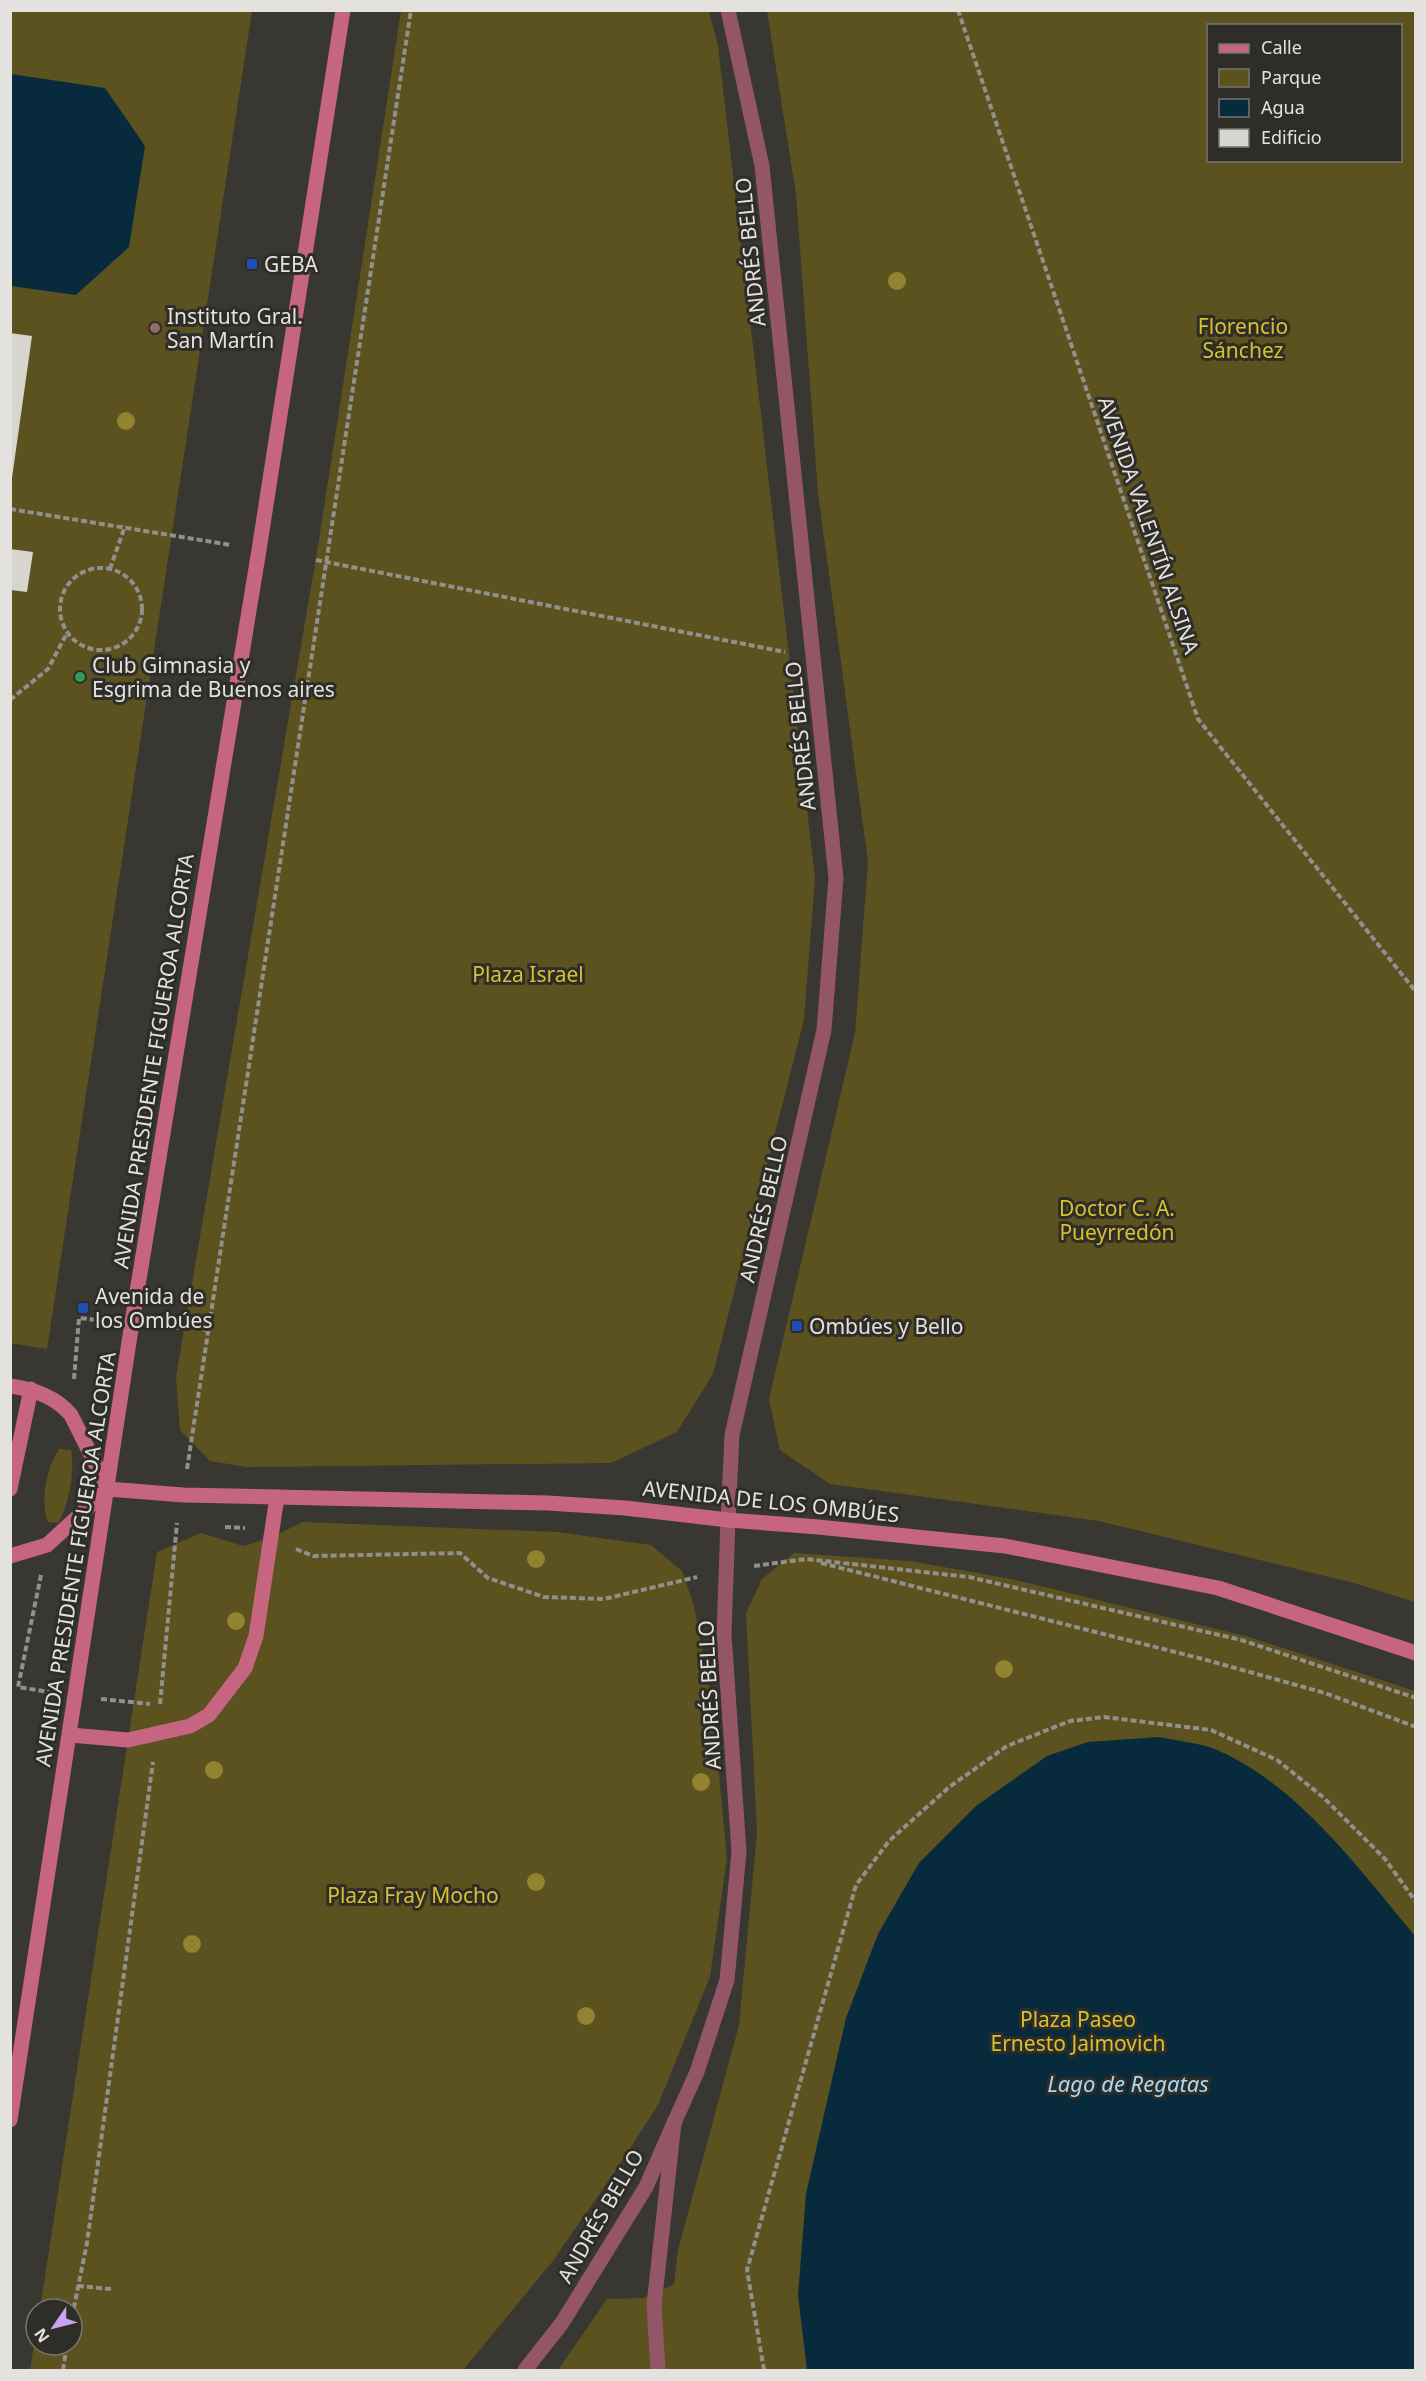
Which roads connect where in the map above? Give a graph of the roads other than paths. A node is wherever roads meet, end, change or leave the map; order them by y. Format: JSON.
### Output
{"nodes":[{"id":1,"x":343,"y":10,"type":"edge"},
{"id":2,"x":728,"y":10,"type":"edge"},
{"id":3,"x":10,"y":1386,"type":"edge"},
{"id":4,"x":31,"y":1389,"type":"junction"},
{"id":5,"x":108,"y":1489,"type":"junction"},
{"id":6,"x":10,"y":1490,"type":"edge"},
{"id":7,"x":277,"y":1497,"type":"junction"},
{"id":8,"x":728,"y":1520,"type":"junction"},
{"id":9,"x":10,"y":1556,"type":"edge"},
{"id":10,"x":1416,"y":1653,"type":"edge"},
{"id":11,"x":70,"y":1735,"type":"junction"},
{"id":12,"x":10,"y":2120,"type":"edge"},
{"id":13,"x":674,"y":2123,"type":"junction"},
{"id":14,"x":525,"y":2370,"type":"edge"},
{"id":15,"x":658,"y":2370,"type":"edge"}],
"edges":[{"from":1,"to":5,"type":"main road","name":"AVENIDA PRESIDENTE FIGUEROA ALCORTA"},
{"from":2,"to":8,"type":"street","name":"ANDRÉS BELLO"},
{"from":3,"to":4,"type":"main road"},
{"from":4,"to":5,"type":"main road"},
{"from":4,"to":6,"type":"main road"},
{"from":5,"to":7,"type":"main road","name":"AVENIDA DE LOS OMBÚES"},
{"from":5,"to":9,"type":"main road"},
{"from":5,"to":11,"type":"main road","name":"AVENIDA PRESIDENTE FIGUEROA ALCORTA"},
{"from":7,"to":8,"type":"main road","name":"AVENIDA DE LOS OMBÚES"},
{"from":7,"to":11,"type":"main road"},
{"from":8,"to":10,"type":"main road","name":"AVENIDA DE LOS OMBÚES"},
{"from":8,"to":13,"type":"street","name":"ANDRÉS BELLO"},
{"from":11,"to":12,"type":"main road","name":"AVENIDA PRESIDENTE FIGUEROA ALCORTA"},
{"from":13,"to":14,"type":"street","name":"ANDRÉS BELLO"},
{"from":13,"to":15,"type":"street"}]}
